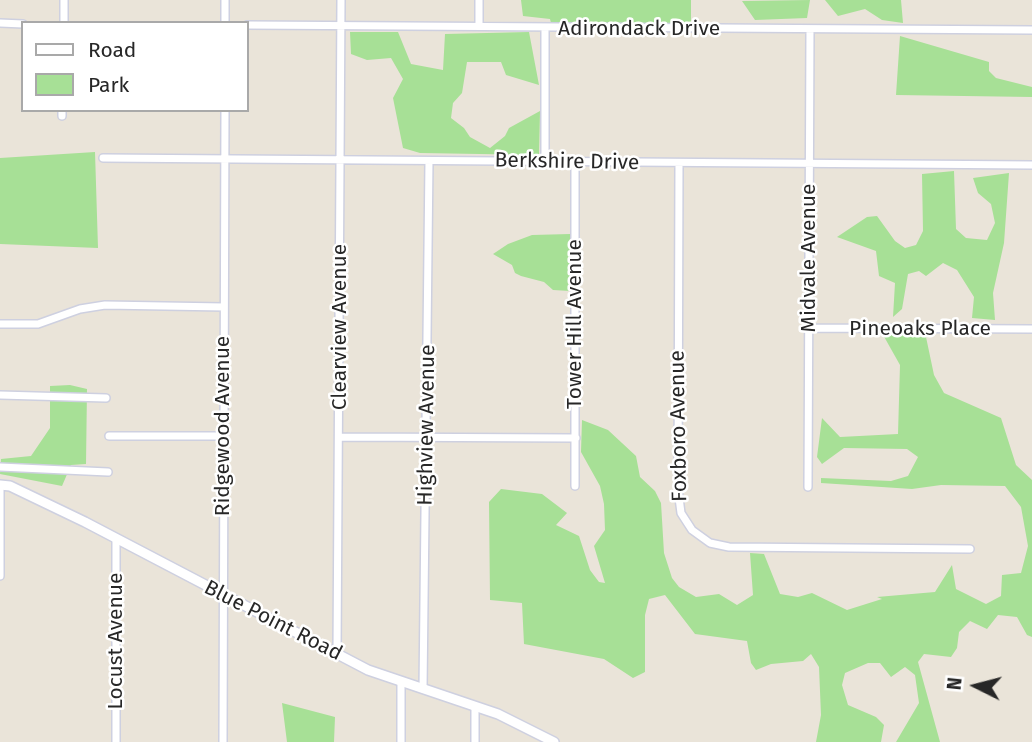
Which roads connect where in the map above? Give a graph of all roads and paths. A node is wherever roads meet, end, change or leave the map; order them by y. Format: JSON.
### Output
{"nodes":[{"id":1,"x":64,"y":0,"type":"edge"},
{"id":2,"x":225,"y":0,"type":"edge"},
{"id":3,"x":341,"y":0,"type":"edge"},
{"id":4,"x":479,"y":0,"type":"edge"},
{"id":5,"x":64,"y":21,"type":"edge"},
{"id":6,"x":225,"y":21,"type":"edge"},
{"id":7,"x":0,"y":23,"type":"edge"},
{"id":8,"x":21,"y":24,"type":"edge"},
{"id":9,"x":248,"y":25,"type":"edge"},
{"id":10,"x":340,"y":26,"type":"junction"},
{"id":11,"x":479,"y":26,"type":"junction"},
{"id":12,"x":545,"y":28,"type":"junction"},
{"id":13,"x":810,"y":29,"type":"junction"},
{"id":14,"x":1032,"y":30,"type":"edge"},
{"id":15,"x":225,"y":112,"type":"edge"},
{"id":16,"x":103,"y":158,"type":"dead end"},
{"id":17,"x":225,"y":159,"type":"junction"},
{"id":18,"x":340,"y":161,"type":"junction"},
{"id":19,"x":545,"y":161,"type":"junction"},
{"id":20,"x":429,"y":162,"type":"junction"},
{"id":21,"x":575,"y":162,"type":"junction"},
{"id":22,"x":679,"y":163,"type":"junction"},
{"id":23,"x":810,"y":163,"type":"junction"},
{"id":24,"x":1032,"y":165,"type":"edge"},
{"id":25,"x":224,"y":307,"type":"junction"},
{"id":26,"x":0,"y":324,"type":"edge"},
{"id":27,"x":809,"y":328,"type":"junction"},
{"id":28,"x":1032,"y":329,"type":"edge"},
{"id":29,"x":0,"y":395,"type":"edge"},
{"id":30,"x":106,"y":398,"type":"dead end"},
{"id":31,"x":109,"y":436,"type":"dead end"},
{"id":32,"x":223,"y":436,"type":"junction"},
{"id":33,"x":340,"y":437,"type":"junction"},
{"id":34,"x":428,"y":438,"type":"junction"},
{"id":35,"x":576,"y":438,"type":"junction"},
{"id":36,"x":0,"y":467,"type":"edge"},
{"id":37,"x":108,"y":472,"type":"dead end"},
{"id":38,"x":0,"y":485,"type":"edge"},
{"id":39,"x":575,"y":486,"type":"dead end"},
{"id":40,"x":807,"y":487,"type":"dead end"},
{"id":41,"x":116,"y":541,"type":"junction"},
{"id":42,"x":970,"y":549,"type":"dead end"},
{"id":43,"x":0,"y":576,"type":"edge"},
{"id":44,"x":224,"y":595,"type":"junction"},
{"id":45,"x":337,"y":653,"type":"junction"},
{"id":46,"x":401,"y":683,"type":"junction"},
{"id":47,"x":423,"y":689,"type":"junction"},
{"id":48,"x":475,"y":706,"type":"junction"},
{"id":49,"x":116,"y":742,"type":"edge"},
{"id":50,"x":223,"y":742,"type":"edge"},
{"id":51,"x":401,"y":742,"type":"edge"},
{"id":52,"x":475,"y":742,"type":"edge"},
{"id":53,"x":554,"y":742,"type":"edge"}],
"edges":[{"from":1,"to":5,"type":"street"},
{"from":2,"to":6,"type":"street"},
{"from":3,"to":10,"type":"street","name":"Clearview Avenue"},
{"from":4,"to":11,"type":"street"},
{"from":7,"to":8,"type":"street"},
{"from":9,"to":10,"type":"street","name":"Adirondack Drive"},
{"from":10,"to":11,"type":"street","name":"Adirondack Drive"},
{"from":10,"to":18,"type":"street","name":"Clearview Avenue"},
{"from":11,"to":12,"type":"street","name":"Adirondack Drive"},
{"from":12,"to":13,"type":"street","name":"Adirondack Drive"},
{"from":12,"to":19,"type":"street"},
{"from":13,"to":14,"type":"street","name":"Adirondack Drive"},
{"from":13,"to":23,"type":"street","name":"Midvale Avenue"},
{"from":15,"to":17,"type":"street","name":"Ridgewood Avenue"},
{"from":16,"to":17,"type":"street","name":"Berkshire Drive"},
{"from":17,"to":18,"type":"street","name":"Berkshire Drive"},
{"from":17,"to":25,"type":"street","name":"Ridgewood Avenue"},
{"from":18,"to":20,"type":"street","name":"Berkshire Drive"},
{"from":18,"to":33,"type":"street","name":"Clearview Avenue"},
{"from":19,"to":20,"type":"street","name":"Berkshire Drive"},
{"from":19,"to":21,"type":"street","name":"Berkshire Drive"},
{"from":20,"to":34,"type":"street","name":"Highview Avenue"},
{"from":21,"to":22,"type":"street","name":"Berkshire Drive"},
{"from":21,"to":35,"type":"street","name":"Tower Hill Avenue"},
{"from":22,"to":23,"type":"street","name":"Berkshire Drive"},
{"from":22,"to":42,"type":"street","name":"Foxboro Avenue"},
{"from":23,"to":24,"type":"street","name":"Berkshire Drive"},
{"from":23,"to":27,"type":"street","name":"Midvale Avenue"},
{"from":25,"to":26,"type":"street"},
{"from":25,"to":32,"type":"street","name":"Ridgewood Avenue"},
{"from":27,"to":28,"type":"street","name":"Pineoaks Place"},
{"from":27,"to":40,"type":"street","name":"Midvale Avenue"},
{"from":29,"to":30,"type":"street"},
{"from":31,"to":32,"type":"street"},
{"from":32,"to":44,"type":"street","name":"Ridgewood Avenue"},
{"from":33,"to":34,"type":"street"},
{"from":33,"to":45,"type":"street","name":"Clearview Avenue"},
{"from":34,"to":35,"type":"street"},
{"from":34,"to":47,"type":"street","name":"Highview Avenue"},
{"from":35,"to":39,"type":"street","name":"Tower Hill Avenue"},
{"from":36,"to":37,"type":"street"},
{"from":38,"to":41,"type":"street","name":"Blue Point Road"},
{"from":38,"to":43,"type":"street"},
{"from":41,"to":44,"type":"street","name":"Blue Point Road"},
{"from":41,"to":49,"type":"street","name":"Locust Avenue"},
{"from":44,"to":45,"type":"street","name":"Blue Point Road"},
{"from":44,"to":50,"type":"street","name":"Ridgewood Avenue"},
{"from":45,"to":46,"type":"street","name":"Blue Point Road"},
{"from":46,"to":47,"type":"street","name":"Blue Point Road"},
{"from":46,"to":51,"type":"street"},
{"from":47,"to":48,"type":"street","name":"Blue Point Road"},
{"from":48,"to":52,"type":"street"},
{"from":48,"to":53,"type":"street","name":"Blue Point Road"}]}
